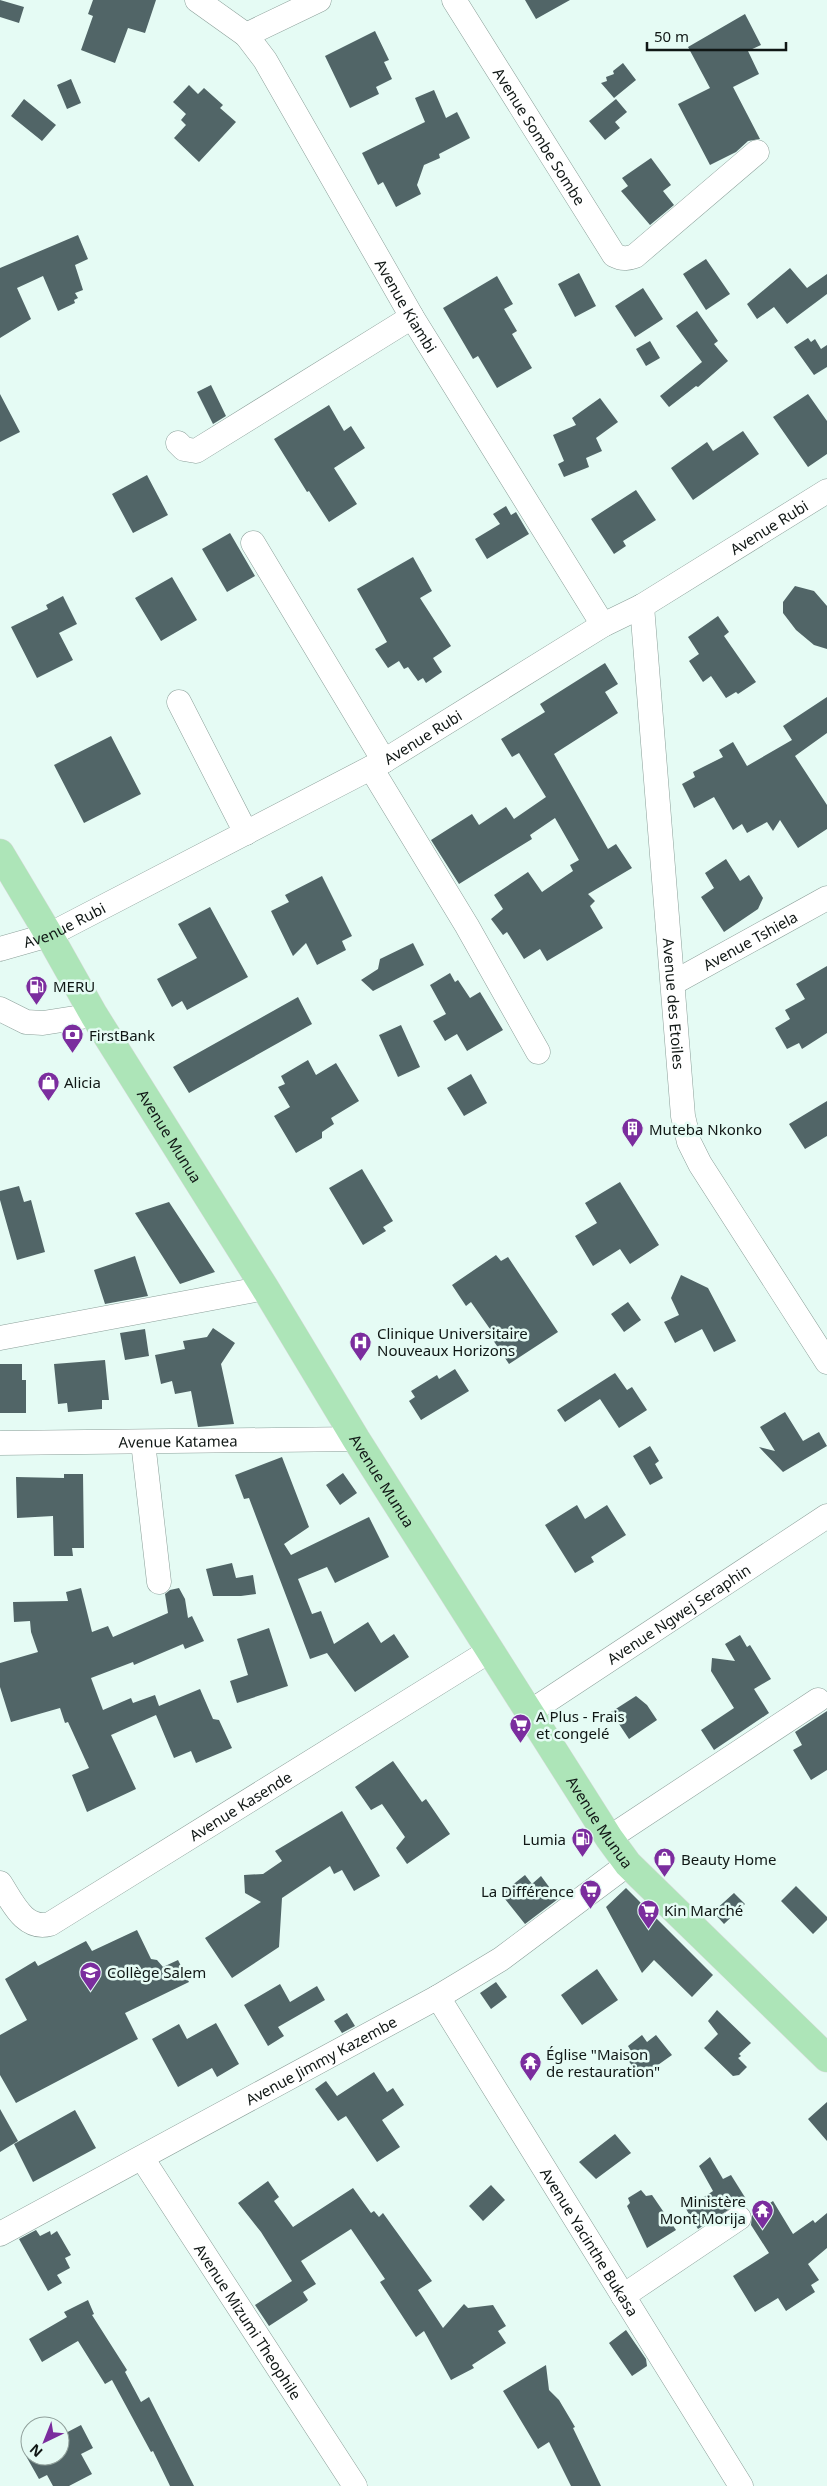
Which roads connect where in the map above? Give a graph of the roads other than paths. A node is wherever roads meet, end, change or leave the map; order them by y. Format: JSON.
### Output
{"nodes":[{"id":1,"x":197,"y":0,"type":"edge"},
{"id":2,"x":319,"y":0,"type":"edge"},
{"id":3,"x":454,"y":0,"type":"edge"},
{"id":4,"x":246,"y":35,"type":"junction"},
{"id":5,"x":758,"y":152,"type":"dead end"},
{"id":6,"x":412,"y":317,"type":"junction"},
{"id":7,"x":178,"y":443,"type":"dead end"},
{"id":8,"x":827,"y":491,"type":"edge"},
{"id":9,"x":254,"y":543,"type":"dead end"},
{"id":10,"x":642,"y":606,"type":"junction"},
{"id":11,"x":603,"y":625,"type":"junction"},
{"id":12,"x":179,"y":702,"type":"dead end"},
{"id":13,"x":378,"y":764,"type":"junction"},
{"id":14,"x":246,"y":833,"type":"junction"},
{"id":15,"x":0,"y":853,"type":"edge"},
{"id":16,"x":827,"y":898,"type":"edge"},
{"id":17,"x":49,"y":935,"type":"junction"},
{"id":18,"x":0,"y":948,"type":"edge"},
{"id":19,"x":672,"y":983,"type":"junction"},
{"id":20,"x":0,"y":1009,"type":"edge"},
{"id":21,"x":94,"y":1015,"type":"junction"},
{"id":22,"x":538,"y":1052,"type":"dead end"},
{"id":23,"x":265,"y":1288,"type":"junction"},
{"id":24,"x":0,"y":1338,"type":"edge"},
{"id":25,"x":827,"y":1362,"type":"edge"},
{"id":26,"x":356,"y":1438,"type":"junction"},
{"id":27,"x":143,"y":1442,"type":"junction"},
{"id":28,"x":0,"y":1443,"type":"edge"},
{"id":29,"x":827,"y":1516,"type":"edge"},
{"id":30,"x":159,"y":1582,"type":"dead end"},
{"id":31,"x":491,"y":1650,"type":"junction"},
{"id":32,"x":818,"y":1700,"type":"dead end"},
{"id":33,"x":530,"y":1712,"type":"junction"},
{"id":34,"x":609,"y":1838,"type":"junction"},
{"id":35,"x":628,"y":1864,"type":"junction"},
{"id":36,"x":0,"y":1883,"type":"edge"},
{"id":37,"x":438,"y":1997,"type":"junction"},
{"id":38,"x":827,"y":2058,"type":"edge"},
{"id":39,"x":142,"y":2158,"type":"junction"},
{"id":40,"x":739,"y":2218,"type":"dead end"},
{"id":41,"x":0,"y":2234,"type":"edge"},
{"id":42,"x":623,"y":2296,"type":"junction"},
{"id":43,"x":355,"y":2486,"type":"edge"},
{"id":44,"x":741,"y":2486,"type":"edge"}],
"edges":[{"from":1,"to":4,"type":"street","name":"Avenue Kiambi"},
{"from":2,"to":4,"type":"street"},
{"from":3,"to":5,"type":"street","name":"Avenue Sombe Sombe"},
{"from":4,"to":6,"type":"street","name":"Avenue Kiambi"},
{"from":6,"to":7,"type":"street"},
{"from":6,"to":11,"type":"street","name":"Avenue Kiambi"},
{"from":8,"to":10,"type":"street","name":"Avenue Rubi"},
{"from":9,"to":13,"type":"street"},
{"from":10,"to":11,"type":"street","name":"Avenue Rubi"},
{"from":10,"to":19,"type":"street","name":"Avenue des Etoiles"},
{"from":11,"to":13,"type":"street","name":"Avenue Rubi"},
{"from":12,"to":14,"type":"street"},
{"from":13,"to":14,"type":"street","name":"Avenue Rubi"},
{"from":13,"to":22,"type":"street"},
{"from":14,"to":17,"type":"street","name":"Avenue Rubi"},
{"from":15,"to":17,"type":"main road","name":"Avenue Munua"},
{"from":16,"to":19,"type":"street","name":"Avenue Tshiela"},
{"from":17,"to":18,"type":"street","name":"Avenue Rubi"},
{"from":17,"to":21,"type":"main road","name":"Avenue Munua"},
{"from":19,"to":25,"type":"street","name":"Avenue des Etoiles"},
{"from":20,"to":21,"type":"street"},
{"from":21,"to":23,"type":"main road","name":"Avenue Munua"},
{"from":23,"to":24,"type":"street"},
{"from":23,"to":26,"type":"main road","name":"Avenue Munua"},
{"from":26,"to":27,"type":"street","name":"Avenue Katamea"},
{"from":26,"to":31,"type":"main road","name":"Avenue Munua"},
{"from":27,"to":28,"type":"street","name":"Avenue Katamea"},
{"from":27,"to":30,"type":"street"},
{"from":29,"to":33,"type":"street","name":"Avenue Ngwej Seraphin"},
{"from":31,"to":33,"type":"main road","name":"Avenue Munua"},
{"from":31,"to":36,"type":"street","name":"Avenue Kasende"},
{"from":32,"to":34,"type":"street"},
{"from":33,"to":34,"type":"main road","name":"Avenue Munua"},
{"from":34,"to":35,"type":"main road","name":"Avenue Munua"},
{"from":35,"to":37,"type":"street","name":"Avenue Jimmy Kazembe"},
{"from":35,"to":38,"type":"main road","name":"Avenue Munua"},
{"from":37,"to":39,"type":"street","name":"Avenue Jimmy Kazembe"},
{"from":37,"to":42,"type":"street","name":"Avenue Yacinthe Bukasa"},
{"from":39,"to":41,"type":"street","name":"Avenue Jimmy Kazembe"},
{"from":39,"to":43,"type":"street","name":"Avenue Mizumi Theophile"},
{"from":40,"to":42,"type":"street"},
{"from":42,"to":44,"type":"street","name":"Avenue Yacinthe Bukasa"}]}
